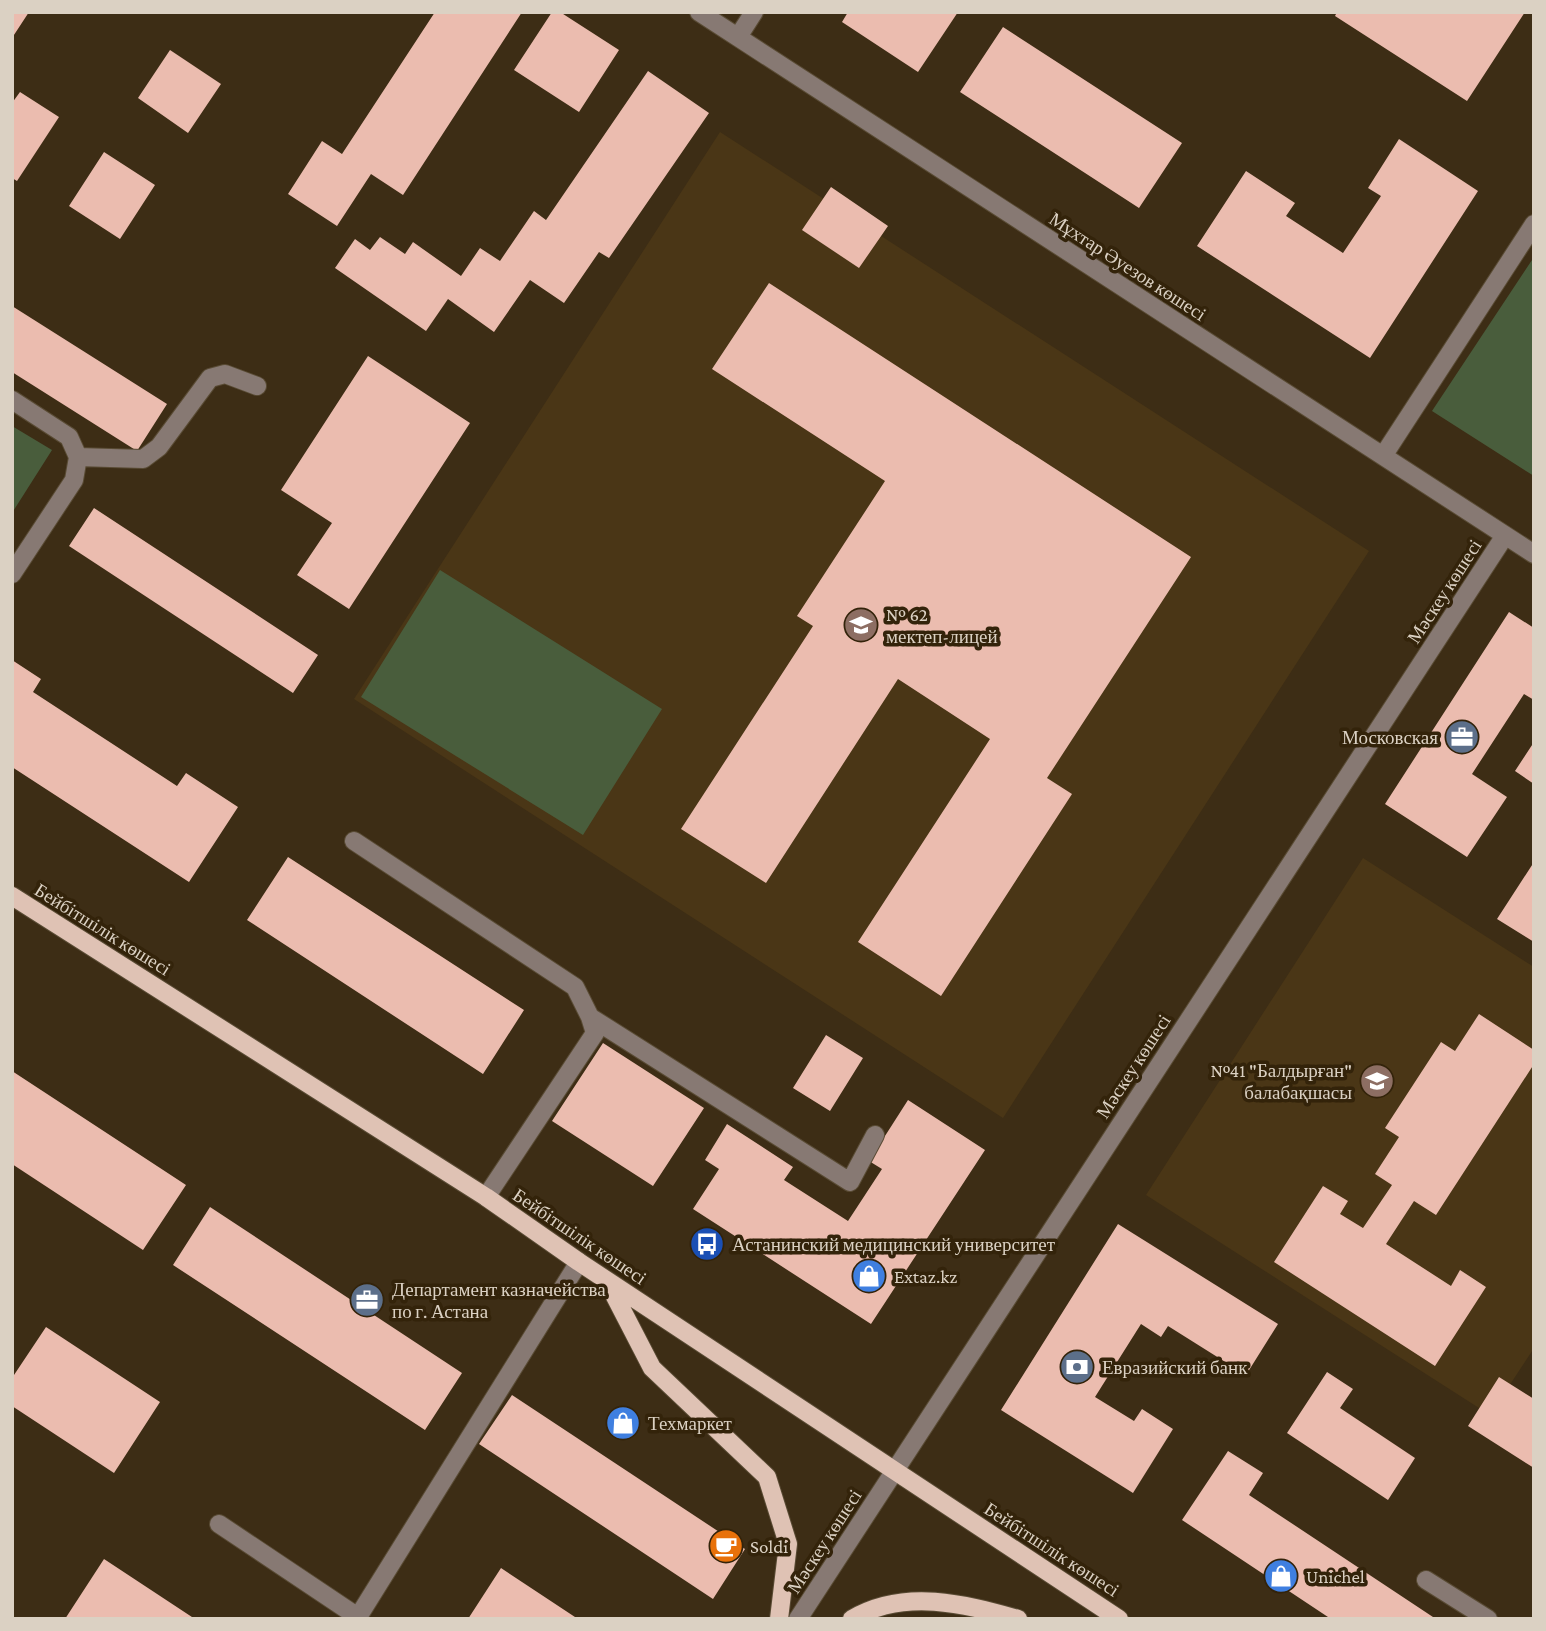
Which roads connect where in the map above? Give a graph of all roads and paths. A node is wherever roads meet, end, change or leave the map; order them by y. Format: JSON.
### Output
{"nodes":[{"id":1,"x":699,"y":12,"type":"edge"},
{"id":2,"x":754,"y":12,"type":"edge"},
{"id":3,"x":738,"y":37,"type":"junction"},
{"id":4,"x":1534,"y":224,"type":"edge"},
{"id":5,"x":257,"y":386,"type":"dead end"},
{"id":6,"x":12,"y":400,"type":"edge"},
{"id":7,"x":1383,"y":456,"type":"junction"},
{"id":8,"x":78,"y":457,"type":"junction"},
{"id":9,"x":1504,"y":537,"type":"junction"},
{"id":10,"x":1534,"y":554,"type":"edge"},
{"id":11,"x":12,"y":574,"type":"edge"},
{"id":12,"x":354,"y":841,"type":"dead end"},
{"id":13,"x":12,"y":896,"type":"edge"},
{"id":14,"x":590,"y":1017,"type":"junction"},
{"id":15,"x":875,"y":1135,"type":"dead end"},
{"id":16,"x":486,"y":1197,"type":"junction"},
{"id":17,"x":579,"y":1262,"type":"junction"},
{"id":18,"x":605,"y":1278,"type":"junction"},
{"id":19,"x":895,"y":1469,"type":"junction"},
{"id":20,"x":219,"y":1524,"type":"dead end"},
{"id":21,"x":1426,"y":1580,"type":"dead end"},
{"id":22,"x":779,"y":1619,"type":"edge"},
{"id":23,"x":798,"y":1619,"type":"edge"},
{"id":24,"x":852,"y":1619,"type":"edge"},
{"id":25,"x":1018,"y":1619,"type":"edge"},
{"id":26,"x":1119,"y":1619,"type":"edge"},
{"id":27,"x":1488,"y":1619,"type":"edge"}],
"edges":[{"from":1,"to":3,"type":"street","name":"Мұхтар Әуезов көшесі"},
{"from":2,"to":3,"type":"street"},
{"from":3,"to":7,"type":"street","name":"Мұхтар Әуезов көшесі"},
{"from":4,"to":7,"type":"street"},
{"from":5,"to":8,"type":"street"},
{"from":6,"to":8,"type":"street"},
{"from":7,"to":9,"type":"street","name":"Мұхтар Әуезов көшесі"},
{"from":8,"to":11,"type":"street"},
{"from":9,"to":10,"type":"street","name":"Мұхтар Әуезов көшесі"},
{"from":9,"to":19,"type":"street","name":"Мәскеу көшесі"},
{"from":12,"to":14,"type":"street"},
{"from":13,"to":16,"type":"main road","name":"Бейбітшілік көшесі"},
{"from":14,"to":15,"type":"street"},
{"from":14,"to":16,"type":"street"},
{"from":16,"to":17,"type":"main road","name":"Бейбітшілік көшесі"},
{"from":17,"to":18,"type":"main road","name":"Бейбітшілік көшесі"},
{"from":17,"to":20,"type":"street"},
{"from":18,"to":19,"type":"main road","name":"Бейбітшілік көшесі"},
{"from":18,"to":22,"type":"main road"},
{"from":19,"to":23,"type":"street","name":"Мәскеу көшесі"},
{"from":19,"to":26,"type":"main road","name":"Бейбітшілік көшесі"},
{"from":21,"to":27,"type":"street"},
{"from":24,"to":25,"type":"main road"}]}
